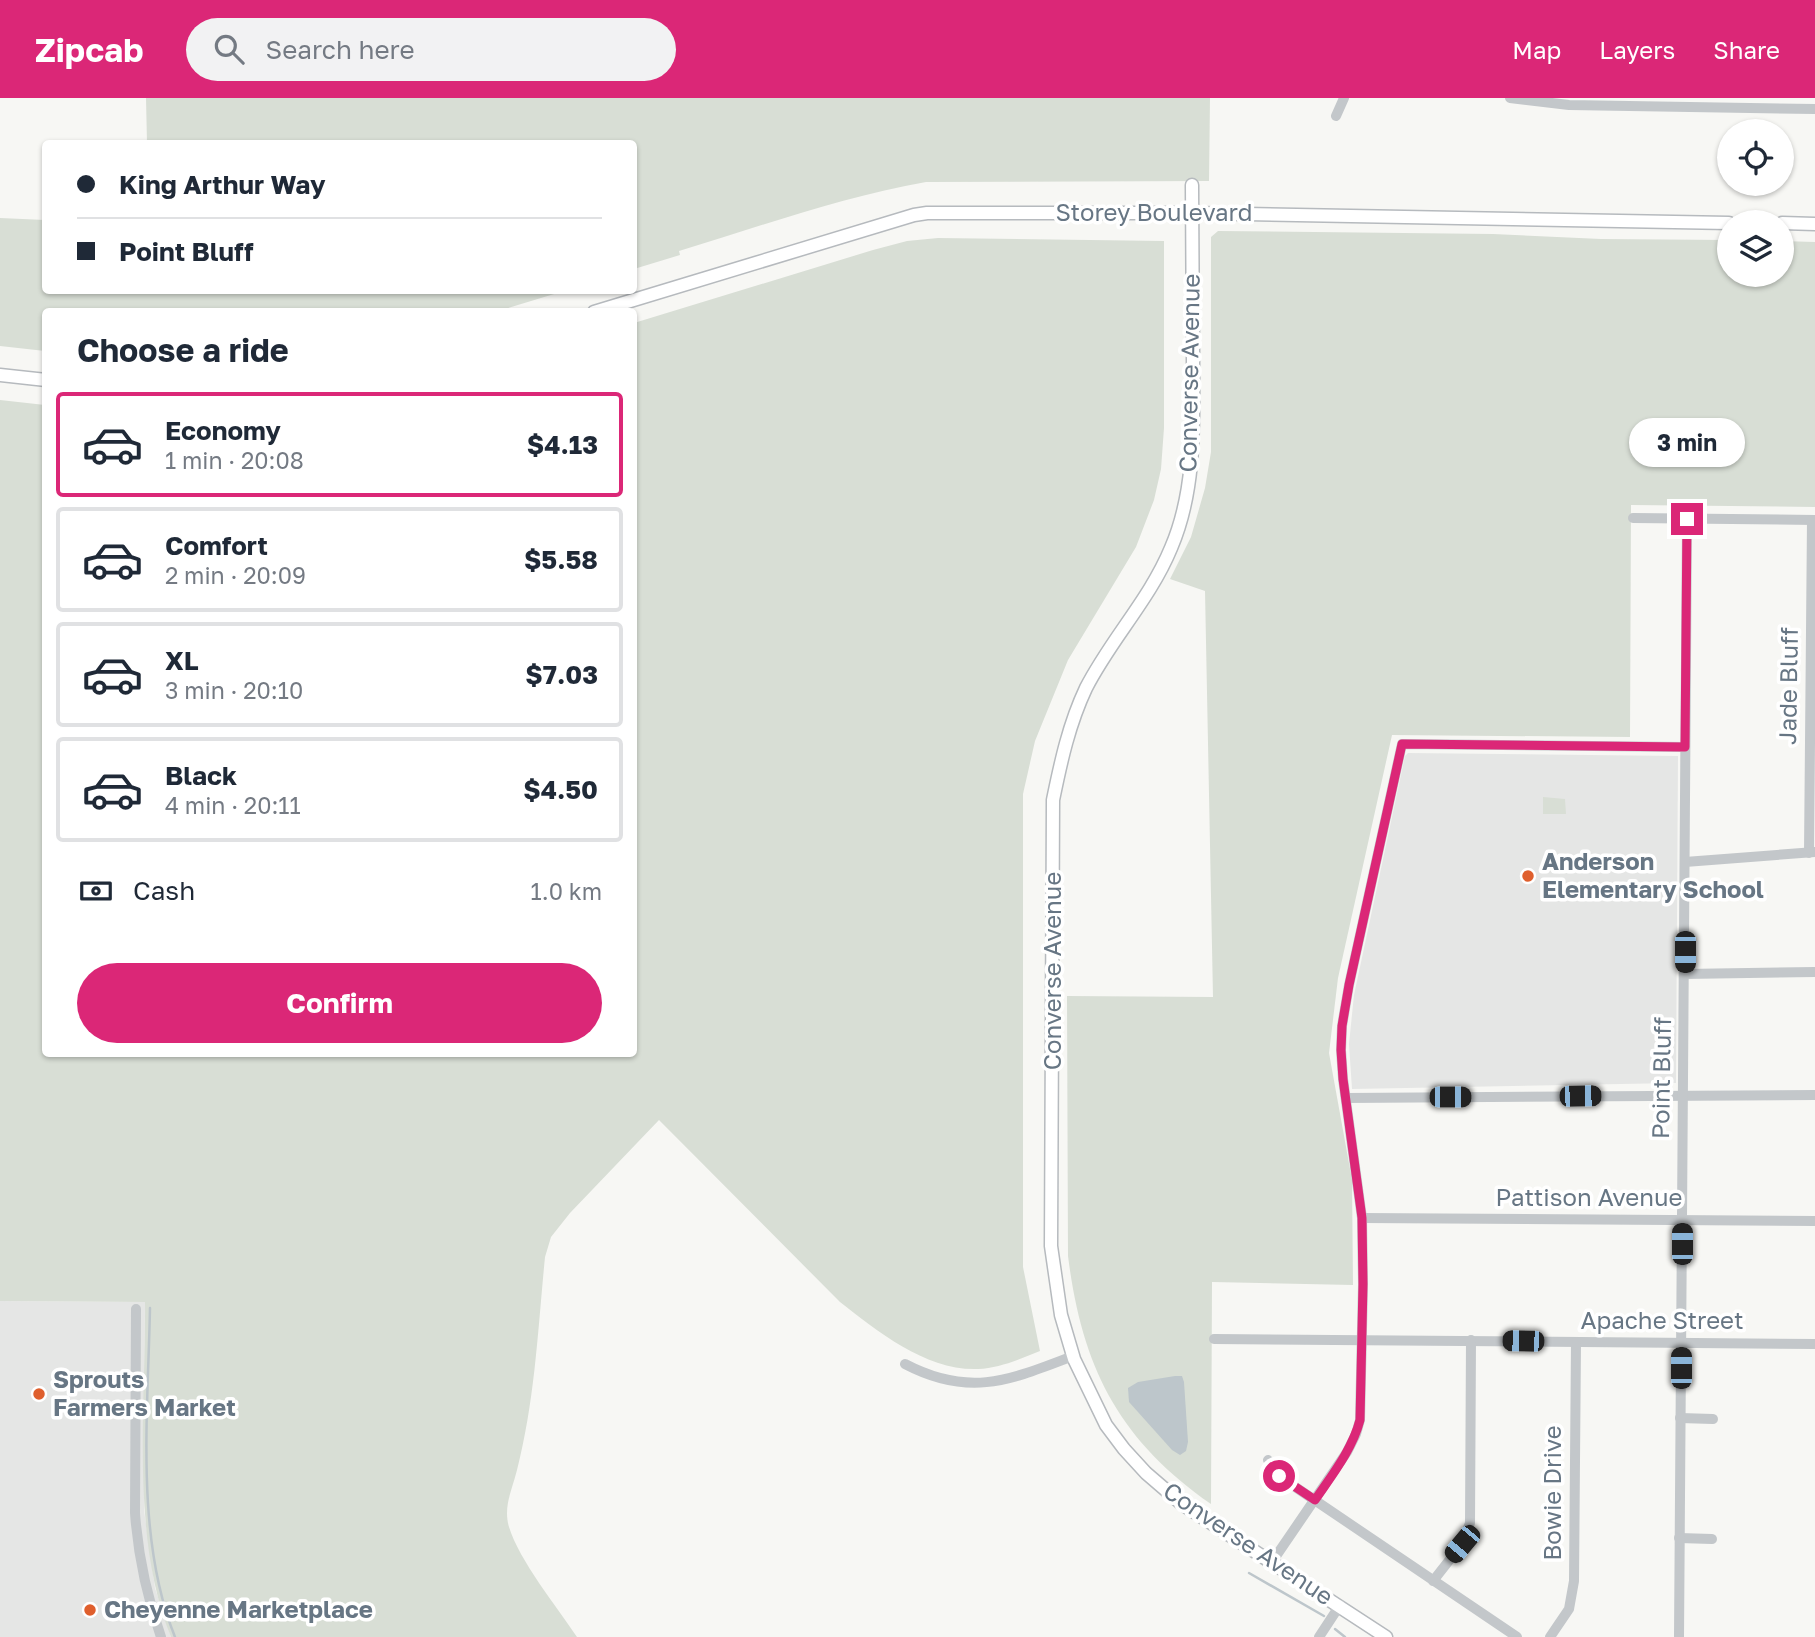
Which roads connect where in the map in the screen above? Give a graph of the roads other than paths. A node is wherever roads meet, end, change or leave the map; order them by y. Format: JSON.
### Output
{"nodes":[{"id":1,"x":1344,"y":98,"type":"edge"},
{"id":2,"x":1510,"y":98,"type":"edge"},
{"id":3,"x":1815,"y":109,"type":"edge"},
{"id":4,"x":1336,"y":116,"type":"dead end"},
{"id":5,"x":1192,"y":185,"type":"dead end"},
{"id":6,"x":1192,"y":213,"type":"junction"},
{"id":7,"x":1717,"y":223,"type":"edge"},
{"id":8,"x":1794,"y":223,"type":"edge"},
{"id":9,"x":1815,"y":224,"type":"edge"},
{"id":10,"x":607,"y":308,"type":"edge"},
{"id":11,"x":0,"y":375,"type":"edge"},
{"id":12,"x":42,"y":380,"type":"edge"},
{"id":13,"x":1633,"y":518,"type":"dead end"},
{"id":14,"x":1687,"y":519,"type":"junction"},
{"id":15,"x":1814,"y":520,"type":"edge"},
{"id":16,"x":1685,"y":747,"type":"junction"},
{"id":17,"x":1812,"y":852,"type":"edge"},
{"id":18,"x":1685,"y":862,"type":"junction"},
{"id":19,"x":1815,"y":972,"type":"edge"},
{"id":20,"x":1684,"y":974,"type":"junction"},
{"id":21,"x":1683,"y":1095,"type":"junction"},
{"id":22,"x":1815,"y":1096,"type":"edge"},
{"id":23,"x":1346,"y":1098,"type":"junction"},
{"id":24,"x":1362,"y":1218,"type":"junction"},
{"id":25,"x":1682,"y":1219,"type":"junction"},
{"id":26,"x":1815,"y":1220,"type":"edge"},
{"id":27,"x":136,"y":1309,"type":"dead end"},
{"id":28,"x":1214,"y":1339,"type":"dead end"},
{"id":29,"x":1361,"y":1340,"type":"junction"},
{"id":30,"x":1471,"y":1340,"type":"junction"},
{"id":31,"x":1576,"y":1342,"type":"junction"},
{"id":32,"x":1681,"y":1342,"type":"junction"},
{"id":33,"x":1815,"y":1344,"type":"edge"},
{"id":34,"x":1073,"y":1356,"type":"junction"},
{"id":35,"x":905,"y":1364,"type":"dead end"},
{"id":36,"x":1680,"y":1418,"type":"junction"},
{"id":37,"x":1713,"y":1419,"type":"dead end"},
{"id":38,"x":1268,"y":1460,"type":"dead end"},
{"id":39,"x":1315,"y":1500,"type":"junction"},
{"id":40,"x":1679,"y":1538,"type":"junction"},
{"id":41,"x":1712,"y":1538,"type":"dead end"},
{"id":42,"x":1272,"y":1562,"type":"junction"},
{"id":43,"x":1433,"y":1581,"type":"junction"},
{"id":44,"x":1340,"y":1605,"type":"junction"},
{"id":45,"x":161,"y":1637,"type":"edge"},
{"id":46,"x":1319,"y":1637,"type":"edge"},
{"id":47,"x":1386,"y":1637,"type":"edge"},
{"id":48,"x":1517,"y":1637,"type":"edge"},
{"id":49,"x":1550,"y":1637,"type":"edge"},
{"id":50,"x":1679,"y":1637,"type":"edge"}],
"edges":[{"from":1,"to":4,"type":"street"},
{"from":2,"to":3,"type":"street"},
{"from":5,"to":6,"type":"main road","name":"Converse Avenue"},
{"from":6,"to":7,"type":"main road","name":"Storey Boulevard"},
{"from":6,"to":10,"type":"main road","name":"Storey Boulevard"},
{"from":6,"to":34,"type":"main road","name":"Converse Avenue"},
{"from":8,"to":9,"type":"main road"},
{"from":11,"to":12,"type":"main road"},
{"from":13,"to":14,"type":"street"},
{"from":14,"to":15,"type":"street"},
{"from":14,"to":16,"type":"street","name":"Point Bluff"},
{"from":15,"to":17,"type":"street","name":"Jade Bluff"},
{"from":16,"to":18,"type":"street","name":"Point Bluff"},
{"from":16,"to":23,"type":"street"},
{"from":17,"to":18,"type":"street"},
{"from":18,"to":20,"type":"street","name":"Point Bluff"},
{"from":19,"to":20,"type":"street"},
{"from":20,"to":21,"type":"street","name":"Point Bluff"},
{"from":21,"to":22,"type":"street"},
{"from":21,"to":23,"type":"street"},
{"from":21,"to":25,"type":"street","name":"Point Bluff"},
{"from":23,"to":24,"type":"street"},
{"from":24,"to":25,"type":"street","name":"Pattison Avenue"},
{"from":24,"to":29,"type":"street"},
{"from":25,"to":26,"type":"street","name":"Pattison Avenue"},
{"from":25,"to":32,"type":"street","name":"Point Bluff"},
{"from":27,"to":45,"type":"street"},
{"from":28,"to":29,"type":"street","name":"Apache Street"},
{"from":29,"to":30,"type":"street","name":"Apache Street"},
{"from":29,"to":39,"type":"street"},
{"from":30,"to":31,"type":"street","name":"Apache Street"},
{"from":30,"to":43,"type":"street"},
{"from":31,"to":32,"type":"street","name":"Apache Street"},
{"from":31,"to":49,"type":"street","name":"Bowie Drive"},
{"from":32,"to":33,"type":"street","name":"Apache Street"},
{"from":32,"to":36,"type":"street","name":"Point Bluff"},
{"from":34,"to":35,"type":"street"},
{"from":34,"to":42,"type":"main road","name":"Converse Avenue"},
{"from":36,"to":37,"type":"street"},
{"from":36,"to":40,"type":"street","name":"Point Bluff"},
{"from":38,"to":39,"type":"street"},
{"from":39,"to":42,"type":"street"},
{"from":39,"to":43,"type":"street"},
{"from":40,"to":41,"type":"street"},
{"from":40,"to":50,"type":"street","name":"Point Bluff"},
{"from":42,"to":44,"type":"main road","name":"Converse Avenue"},
{"from":43,"to":48,"type":"street"},
{"from":44,"to":46,"type":"street"},
{"from":44,"to":47,"type":"main road","name":"Converse Avenue"}]}
